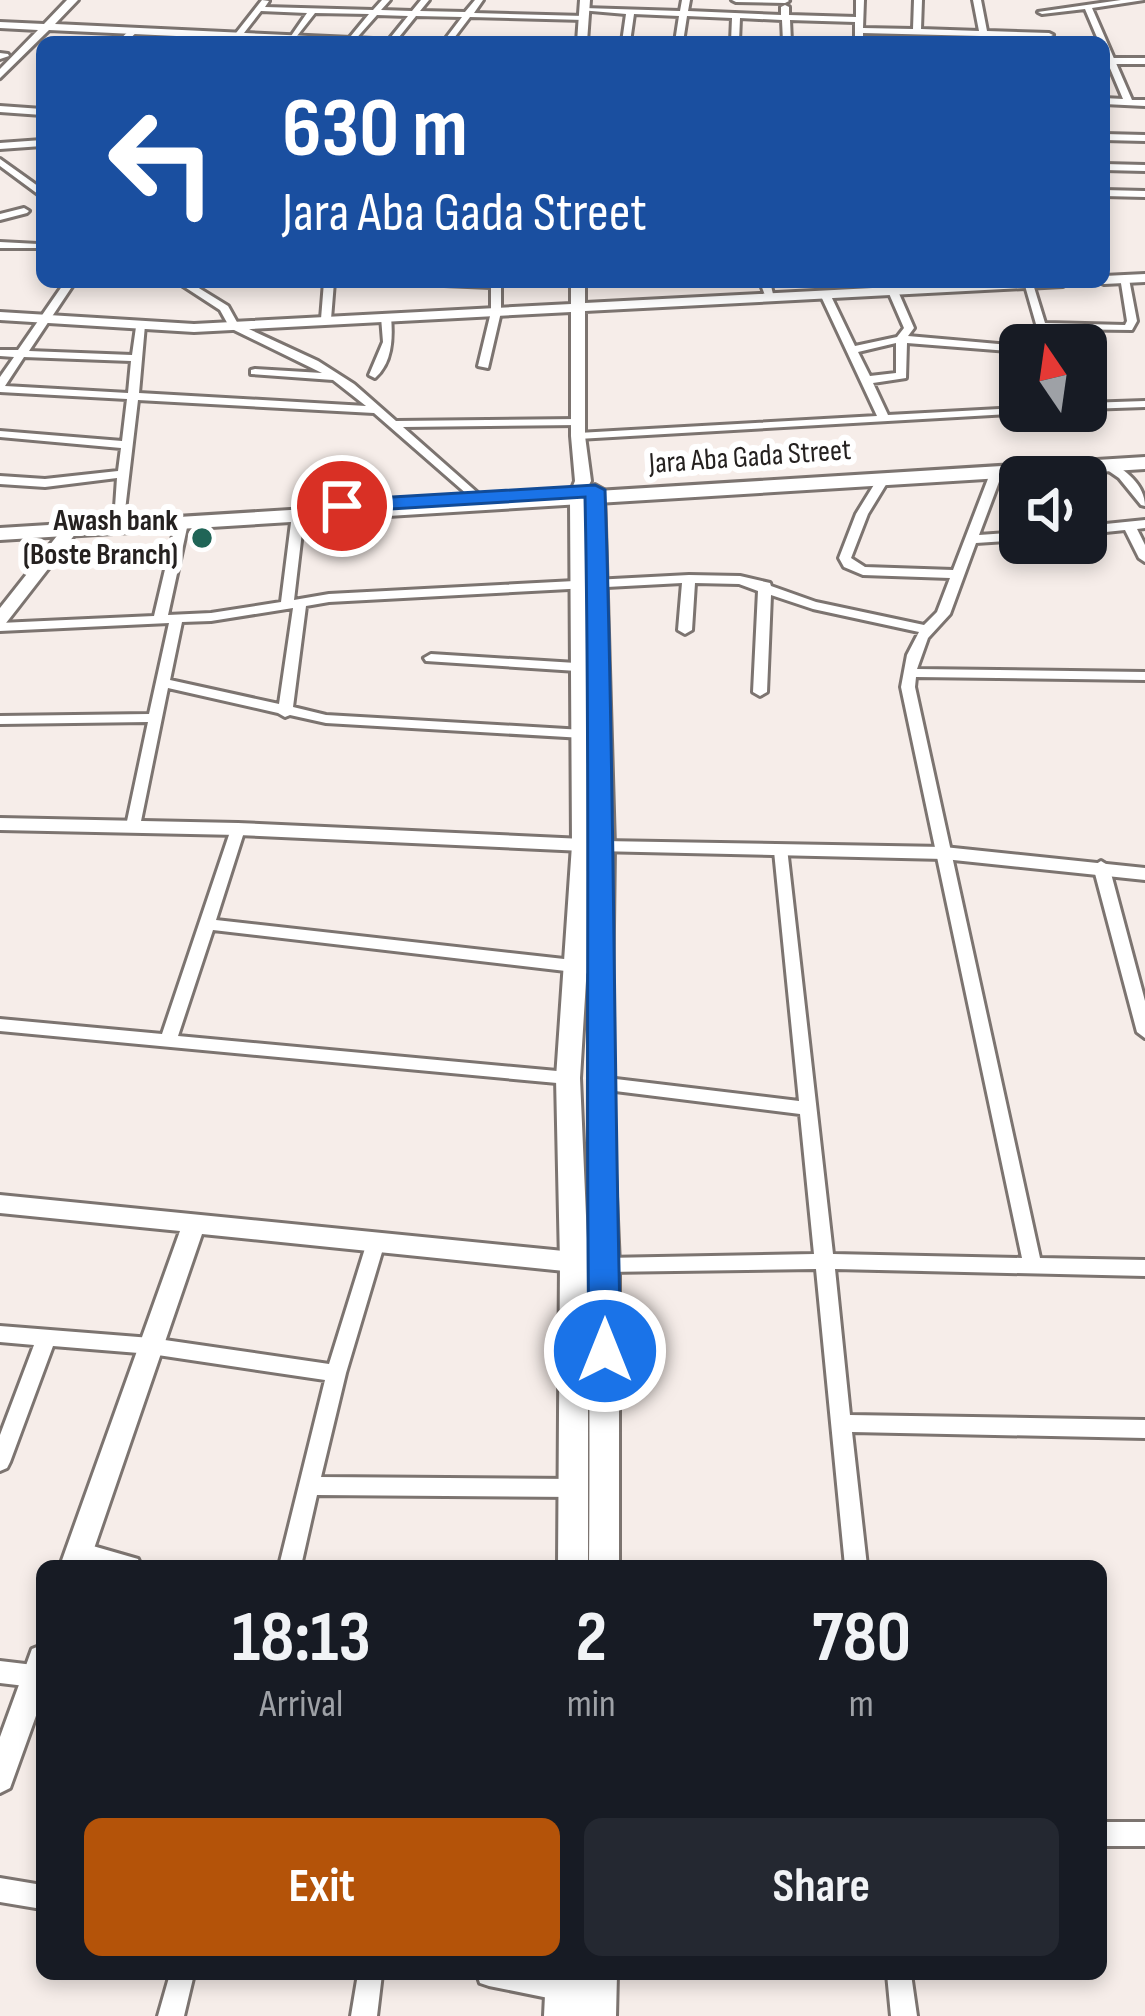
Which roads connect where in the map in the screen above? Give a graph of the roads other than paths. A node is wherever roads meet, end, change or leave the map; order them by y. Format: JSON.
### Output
{"nodes":[{"id":1,"x":61,"y":0,"type":"edge"},
{"id":2,"x":73,"y":0,"type":"edge"},
{"id":3,"x":337,"y":0,"type":"edge"},
{"id":4,"x":386,"y":0,"type":"edge"},
{"id":5,"x":425,"y":0,"type":"edge"},
{"id":6,"x":479,"y":0,"type":"edge"},
{"id":7,"x":545,"y":0,"type":"edge"},
{"id":8,"x":686,"y":0,"type":"edge"},
{"id":9,"x":736,"y":0,"type":"edge"},
{"id":10,"x":860,"y":0,"type":"edge"},
{"id":11,"x":918,"y":0,"type":"edge"},
{"id":12,"x":977,"y":0,"type":"edge"},
{"id":13,"x":1039,"y":0,"type":"edge"},
{"id":14,"x":1140,"y":0,"type":"edge"},
{"id":15,"x":785,"y":1,"type":"edge"},
{"id":16,"x":1124,"y":3,"type":"edge"},
{"id":17,"x":262,"y":5,"type":"edge"},
{"id":18,"x":1089,"y":9,"type":"junction"},
{"id":19,"x":313,"y":10,"type":"junction"},
{"id":20,"x":584,"y":10,"type":"edge"},
{"id":21,"x":329,"y":11,"type":"junction"},
{"id":22,"x":630,"y":12,"type":"junction"},
{"id":23,"x":1042,"y":12,"type":"junction"},
{"id":24,"x":375,"y":13,"type":"junction"},
{"id":25,"x":413,"y":14,"type":"junction"},
{"id":26,"x":467,"y":14,"type":"junction"},
{"id":27,"x":685,"y":14,"type":"junction"},
{"id":28,"x":736,"y":15,"type":"junction"},
{"id":29,"x":1145,"y":15,"type":"edge"},
{"id":30,"x":786,"y":16,"type":"junction"},
{"id":31,"x":540,"y":17,"type":"junction"},
{"id":32,"x":0,"y":25,"type":"edge"},
{"id":33,"x":859,"y":25,"type":"junction"},
{"id":34,"x":41,"y":27,"type":"junction"},
{"id":35,"x":134,"y":31,"type":"junction"},
{"id":36,"x":917,"y":31,"type":"junction"},
{"id":37,"x":128,"y":36,"type":"edge"},
{"id":38,"x":197,"y":36,"type":"edge"},
{"id":39,"x":237,"y":36,"type":"edge"},
{"id":40,"x":295,"y":36,"type":"edge"},
{"id":41,"x":354,"y":36,"type":"edge"},
{"id":42,"x":396,"y":36,"type":"edge"},
{"id":43,"x":451,"y":36,"type":"edge"},
{"id":44,"x":627,"y":36,"type":"edge"},
{"id":45,"x":680,"y":36,"type":"edge"},
{"id":46,"x":735,"y":36,"type":"edge"},
{"id":47,"x":787,"y":36,"type":"edge"},
{"id":48,"x":859,"y":36,"type":"edge"},
{"id":49,"x":965,"y":36,"type":"edge"},
{"id":50,"x":984,"y":36,"type":"edge"},
{"id":51,"x":1049,"y":36,"type":"edge"},
{"id":52,"x":1101,"y":36,"type":"edge"},
{"id":53,"x":2,"y":57,"type":"edge"},
{"id":54,"x":1110,"y":61,"type":"edge"},
{"id":55,"x":1145,"y":61,"type":"edge"},
{"id":56,"x":1110,"y":67,"type":"edge"},
{"id":57,"x":0,"y":74,"type":"edge"},
{"id":58,"x":1110,"y":101,"type":"edge"},
{"id":59,"x":1129,"y":102,"type":"junction"},
{"id":60,"x":1145,"y":104,"type":"edge"},
{"id":61,"x":0,"y":110,"type":"edge"},
{"id":62,"x":36,"y":112,"type":"edge"},
{"id":63,"x":1110,"y":137,"type":"edge"},
{"id":64,"x":1145,"y":138,"type":"edge"},
{"id":65,"x":36,"y":144,"type":"edge"},
{"id":66,"x":0,"y":149,"type":"edge"},
{"id":67,"x":36,"y":152,"type":"edge"},
{"id":68,"x":0,"y":162,"type":"edge"},
{"id":69,"x":1110,"y":167,"type":"edge"},
{"id":70,"x":1145,"y":168,"type":"edge"},
{"id":71,"x":36,"y":189,"type":"edge"},
{"id":72,"x":1110,"y":193,"type":"edge"},
{"id":73,"x":1145,"y":194,"type":"edge"},
{"id":74,"x":24,"y":212,"type":"dead end"},
{"id":75,"x":0,"y":218,"type":"edge"},
{"id":76,"x":0,"y":245,"type":"edge"},
{"id":77,"x":36,"y":247,"type":"edge"},
{"id":78,"x":1145,"y":278,"type":"edge"},
{"id":79,"x":1124,"y":279,"type":"junction"},
{"id":80,"x":1110,"y":280,"type":"edge"},
{"id":81,"x":66,"y":288,"type":"edge"},
{"id":82,"x":192,"y":288,"type":"edge"},
{"id":83,"x":329,"y":288,"type":"edge"},
{"id":84,"x":496,"y":288,"type":"edge"},
{"id":85,"x":578,"y":288,"type":"edge"},
{"id":86,"x":875,"y":288,"type":"edge"},
{"id":87,"x":892,"y":288,"type":"edge"},
{"id":88,"x":1029,"y":288,"type":"edge"},
{"id":89,"x":768,"y":289,"type":"edge"},
{"id":90,"x":826,"y":294,"type":"junction"},
{"id":91,"x":578,"y":309,"type":"junction"},
{"id":92,"x":496,"y":312,"type":"junction"},
{"id":93,"x":0,"y":316,"type":"edge"},
{"id":94,"x":386,"y":316,"type":"junction"},
{"id":95,"x":45,"y":319,"type":"junction"},
{"id":96,"x":326,"y":319,"type":"junction"},
{"id":97,"x":1040,"y":324,"type":"edge"},
{"id":98,"x":237,"y":326,"type":"junction"},
{"id":99,"x":142,"y":327,"type":"junction"},
{"id":100,"x":1107,"y":328,"type":"edge"},
{"id":101,"x":901,"y":339,"type":"junction"},
{"id":102,"x":999,"y":347,"type":"edge"},
{"id":103,"x":854,"y":350,"type":"junction"},
{"id":104,"x":0,"y":353,"type":"edge"},
{"id":105,"x":21,"y":354,"type":"junction"},
{"id":106,"x":138,"y":358,"type":"junction"},
{"id":107,"x":484,"y":367,"type":"dead end"},
{"id":108,"x":255,"y":372,"type":"dead end"},
{"id":109,"x":375,"y":375,"type":"dead end"},
{"id":110,"x":337,"y":378,"type":"junction"},
{"id":111,"x":867,"y":380,"type":"junction"},
{"id":112,"x":0,"y":387,"type":"edge"},
{"id":113,"x":133,"y":397,"type":"junction"},
{"id":114,"x":1145,"y":404,"type":"edge"},
{"id":115,"x":1107,"y":405,"type":"edge"},
{"id":116,"x":377,"y":410,"type":"junction"},
{"id":117,"x":999,"y":412,"type":"edge"},
{"id":118,"x":885,"y":420,"type":"junction"},
{"id":119,"x":393,"y":424,"type":"junction"},
{"id":120,"x":578,"y":429,"type":"junction"},
{"id":121,"x":0,"y":434,"type":"edge"},
{"id":122,"x":127,"y":445,"type":"junction"},
{"id":123,"x":1145,"y":460,"type":"edge"},
{"id":124,"x":1107,"y":464,"type":"joint"},
{"id":125,"x":998,"y":471,"type":"joint"},
{"id":126,"x":124,"y":474,"type":"junction"},
{"id":127,"x":884,"y":478,"type":"junction"},
{"id":128,"x":0,"y":481,"type":"edge"},
{"id":129,"x":586,"y":491,"type":"junction"},
{"id":130,"x":476,"y":498,"type":"junction"},
{"id":131,"x":1145,"y":502,"type":"edge"},
{"id":132,"x":298,"y":515,"type":"junction"},
{"id":133,"x":118,"y":519,"type":"junction"},
{"id":134,"x":182,"y":523,"type":"junction"},
{"id":135,"x":0,"y":525,"type":"edge"},
{"id":136,"x":1138,"y":526,"type":"edge"},
{"id":137,"x":1107,"y":528,"type":"edge"},
{"id":138,"x":70,"y":530,"type":"junction"},
{"id":139,"x":0,"y":534,"type":"edge"},
{"id":140,"x":999,"y":537,"type":"edge"},
{"id":141,"x":973,"y":539,"type":"junction"},
{"id":142,"x":1145,"y":558,"type":"edge"},
{"id":143,"x":959,"y":574,"type":"junction"},
{"id":144,"x":689,"y":579,"type":"junction"},
{"id":145,"x":589,"y":585,"type":"junction"},
{"id":146,"x":765,"y":586,"type":"junction"},
{"id":147,"x":294,"y":604,"type":"junction"},
{"id":148,"x":168,"y":619,"type":"junction"},
{"id":149,"x":0,"y":623,"type":"edge"},
{"id":150,"x":925,"y":629,"type":"junction"},
{"id":151,"x":686,"y":631,"type":"dead end"},
{"id":152,"x":431,"y":658,"type":"dead end"},
{"id":153,"x":592,"y":668,"type":"junction"},
{"id":154,"x":909,"y":673,"type":"junction"},
{"id":155,"x":1145,"y":676,"type":"edge"},
{"id":156,"x":163,"y":683,"type":"junction"},
{"id":157,"x":760,"y":692,"type":"dead end"},
{"id":158,"x":285,"y":713,"type":"junction"},
{"id":159,"x":155,"y":718,"type":"junction"},
{"id":160,"x":0,"y":720,"type":"edge"},
{"id":161,"x":583,"y":734,"type":"junction"},
{"id":162,"x":6,"y":824,"type":"edge"},
{"id":163,"x":133,"y":826,"type":"junction"},
{"id":164,"x":238,"y":829,"type":"junction"},
{"id":165,"x":0,"y":846,"type":"edge"},
{"id":166,"x":593,"y":846,"type":"junction"},
{"id":167,"x":782,"y":851,"type":"junction"},
{"id":168,"x":944,"y":853,"type":"junction"},
{"id":169,"x":1101,"y":866,"type":"junction"},
{"id":170,"x":1145,"y":874,"type":"edge"},
{"id":171,"x":207,"y":924,"type":"junction"},
{"id":172,"x":587,"y":967,"type":"junction"},
{"id":173,"x":0,"y":1025,"type":"edge"},
{"id":174,"x":1145,"y":1032,"type":"edge"},
{"id":175,"x":168,"y":1041,"type":"junction"},
{"id":176,"x":568,"y":1078,"type":"junction"},
{"id":177,"x":599,"y":1083,"type":"junction"},
{"id":178,"x":806,"y":1108,"type":"junction"},
{"id":179,"x":2,"y":1210,"type":"edge"},
{"id":180,"x":194,"y":1224,"type":"junction"},
{"id":181,"x":376,"y":1242,"type":"junction"},
{"id":182,"x":824,"y":1261,"type":"junction"},
{"id":183,"x":574,"y":1262,"type":"junction"},
{"id":184,"x":1032,"y":1263,"type":"junction"},
{"id":185,"x":605,"y":1265,"type":"junction"},
{"id":186,"x":1145,"y":1268,"type":"edge"},
{"id":187,"x":0,"y":1334,"type":"edge"},
{"id":188,"x":46,"y":1338,"type":"junction"},
{"id":189,"x":151,"y":1346,"type":"junction"},
{"id":190,"x":336,"y":1373,"type":"junction"},
{"id":191,"x":841,"y":1423,"type":"junction"},
{"id":192,"x":1145,"y":1430,"type":"edge"},
{"id":193,"x":0,"y":1462,"type":"edge"},
{"id":194,"x":311,"y":1486,"type":"junction"},
{"id":195,"x":575,"y":1488,"type":"junction"},
{"id":196,"x":77,"y":1559,"type":"edge"},
{"id":197,"x":292,"y":1560,"type":"edge"},
{"id":198,"x":572,"y":1560,"type":"edge"},
{"id":199,"x":604,"y":1560,"type":"edge"},
{"id":200,"x":855,"y":1560,"type":"edge"},
{"id":201,"x":36,"y":1670,"type":"edge"},
{"id":202,"x":0,"y":1672,"type":"edge"},
{"id":203,"x":36,"y":1681,"type":"edge"},
{"id":204,"x":0,"y":1778,"type":"edge"},
{"id":205,"x":1107,"y":1834,"type":"edge"},
{"id":206,"x":1145,"y":1834,"type":"edge"},
{"id":207,"x":0,"y":1890,"type":"edge"},
{"id":208,"x":36,"y":1896,"type":"edge"},
{"id":209,"x":180,"y":1980,"type":"edge"},
{"id":210,"x":369,"y":1980,"type":"edge"},
{"id":211,"x":512,"y":1980,"type":"edge"},
{"id":212,"x":599,"y":1980,"type":"edge"},
{"id":213,"x":900,"y":1980,"type":"edge"},
{"id":214,"x":563,"y":1993,"type":"edge"},
{"id":215,"x":171,"y":2016,"type":"edge"},
{"id":216,"x":364,"y":2016,"type":"edge"},
{"id":217,"x":598,"y":2016,"type":"edge"},
{"id":218,"x":904,"y":2016,"type":"edge"}],
"edges":[{"from":1,"to":34,"type":"street"},
{"from":2,"to":34,"type":"street"},
{"from":3,"to":21,"type":"street"},
{"from":4,"to":24,"type":"street"},
{"from":5,"to":25,"type":"street"},
{"from":6,"to":26,"type":"street"},
{"from":7,"to":31,"type":"street"},
{"from":8,"to":27,"type":"street"},
{"from":9,"to":15,"type":"street"},
{"from":10,"to":33,"type":"street"},
{"from":11,"to":36,"type":"street"},
{"from":12,"to":50,"type":"street"},
{"from":13,"to":23,"type":"street"},
{"from":14,"to":16,"type":"street"},
{"from":15,"to":30,"type":"street"},
{"from":16,"to":18,"type":"street"},
{"from":16,"to":29,"type":"street"},
{"from":17,"to":19,"type":"street"},
{"from":17,"to":39,"type":"street"},
{"from":18,"to":23,"type":"street"},
{"from":18,"to":52,"type":"street"},
{"from":19,"to":21,"type":"street"},
{"from":19,"to":40,"type":"street"},
{"from":20,"to":22,"type":"street"},
{"from":20,"to":31,"type":"street"},
{"from":21,"to":24,"type":"street"},
{"from":22,"to":27,"type":"street"},
{"from":22,"to":44,"type":"street"},
{"from":23,"to":51,"type":"street"},
{"from":24,"to":25,"type":"street"},
{"from":24,"to":41,"type":"street"},
{"from":25,"to":26,"type":"street"},
{"from":25,"to":42,"type":"street"},
{"from":26,"to":31,"type":"street"},
{"from":26,"to":43,"type":"street"},
{"from":27,"to":28,"type":"street"},
{"from":27,"to":45,"type":"street"},
{"from":28,"to":30,"type":"street"},
{"from":28,"to":46,"type":"street"},
{"from":30,"to":33,"type":"street"},
{"from":30,"to":47,"type":"street"},
{"from":32,"to":34,"type":"street"},
{"from":33,"to":36,"type":"street"},
{"from":33,"to":48,"type":"street"},
{"from":34,"to":35,"type":"street"},
{"from":34,"to":53,"type":"street"},
{"from":34,"to":57,"type":"street"},
{"from":35,"to":37,"type":"street"},
{"from":35,"to":38,"type":"street"},
{"from":36,"to":49,"type":"street"},
{"from":54,"to":55,"type":"street"},
{"from":56,"to":59,"type":"street"},
{"from":58,"to":59,"type":"street"},
{"from":59,"to":60,"type":"street"},
{"from":61,"to":62,"type":"street"},
{"from":63,"to":64,"type":"street"},
{"from":65,"to":66,"type":"street"},
{"from":66,"to":67,"type":"street"},
{"from":68,"to":71,"type":"street"},
{"from":69,"to":70,"type":"street"},
{"from":72,"to":73,"type":"street"},
{"from":74,"to":75,"type":"street"},
{"from":76,"to":77,"type":"street"},
{"from":78,"to":79,"type":"street"},
{"from":79,"to":80,"type":"street"},
{"from":79,"to":100,"type":"street"},
{"from":81,"to":95,"type":"street"},
{"from":82,"to":98,"type":"street"},
{"from":83,"to":96,"type":"street"},
{"from":84,"to":92,"type":"street"},
{"from":85,"to":91,"type":"street"},
{"from":86,"to":90,"type":"street"},
{"from":87,"to":101,"type":"street"},
{"from":88,"to":97,"type":"street"},
{"from":89,"to":90,"type":"street"},
{"from":89,"to":91,"type":"street"},
{"from":90,"to":103,"type":"street"},
{"from":91,"to":92,"type":"street"},
{"from":91,"to":120,"type":"street"},
{"from":92,"to":94,"type":"street"},
{"from":92,"to":107,"type":"street"},
{"from":93,"to":95,"type":"street"},
{"from":94,"to":96,"type":"street"},
{"from":94,"to":109,"type":"street"},
{"from":95,"to":99,"type":"street"},
{"from":95,"to":105,"type":"street"},
{"from":96,"to":98,"type":"street"},
{"from":98,"to":99,"type":"street"},
{"from":98,"to":110,"type":"street"},
{"from":99,"to":106,"type":"street"},
{"from":101,"to":102,"type":"street"},
{"from":101,"to":103,"type":"street"},
{"from":101,"to":111,"type":"street"},
{"from":103,"to":111,"type":"street"},
{"from":104,"to":105,"type":"street"},
{"from":105,"to":106,"type":"street"},
{"from":105,"to":112,"type":"street"},
{"from":106,"to":113,"type":"street"},
{"from":108,"to":110,"type":"street"},
{"from":110,"to":116,"type":"street"},
{"from":111,"to":118,"type":"street"},
{"from":112,"to":113,"type":"street"},
{"from":113,"to":116,"type":"street"},
{"from":113,"to":122,"type":"street"},
{"from":114,"to":115,"type":"street"},
{"from":116,"to":119,"type":"street"},
{"from":117,"to":118,"type":"street"},
{"from":118,"to":120,"type":"street"},
{"from":119,"to":120,"type":"street"},
{"from":119,"to":130,"type":"street"},
{"from":120,"to":129,"type":"street"},
{"from":121,"to":122,"type":"street"},
{"from":122,"to":126,"type":"street"},
{"from":123,"to":124,"type":"main road","name":"Jara Aba Gada Street"},
{"from":123,"to":129,"type":"main road","name":"Jara Aba Gada Street"},
{"from":124,"to":131,"type":"street"},
{"from":125,"to":127,"type":"main road","name":"Jara Aba Gada Street"},
{"from":125,"to":141,"type":"street"},
{"from":126,"to":128,"type":"street"},
{"from":126,"to":133,"type":"street"},
{"from":127,"to":129,"type":"main road","name":"Jara Aba Gada Street"},
{"from":127,"to":143,"type":"street"},
{"from":129,"to":130,"type":"main road","name":"Jara Aba Gada Street"},
{"from":129,"to":132,"type":"main road","name":"Jara Aba Gada Street"},
{"from":129,"to":145,"type":"main road"},
{"from":130,"to":133,"type":"main road","name":"Jara Aba Gada Street"},
{"from":132,"to":134,"type":"main road","name":"Jara Aba Gada Street"},
{"from":132,"to":147,"type":"street"},
{"from":133,"to":135,"type":"main road","name":"Jara Aba Gada Street"},
{"from":134,"to":138,"type":"main road","name":"Jara Aba Gada Street"},
{"from":134,"to":148,"type":"street"},
{"from":136,"to":137,"type":"street"},
{"from":136,"to":142,"type":"street"},
{"from":138,"to":139,"type":"main road","name":"Jara Aba Gada Street"},
{"from":138,"to":149,"type":"street"},
{"from":140,"to":141,"type":"street"},
{"from":141,"to":143,"type":"street"},
{"from":143,"to":150,"type":"street"},
{"from":144,"to":145,"type":"street"},
{"from":144,"to":146,"type":"street"},
{"from":144,"to":151,"type":"street"},
{"from":145,"to":147,"type":"street"},
{"from":145,"to":153,"type":"main road"},
{"from":146,"to":150,"type":"street"},
{"from":146,"to":157,"type":"street"},
{"from":147,"to":148,"type":"street"},
{"from":147,"to":158,"type":"street"},
{"from":148,"to":149,"type":"street"},
{"from":148,"to":156,"type":"street"},
{"from":150,"to":154,"type":"street"},
{"from":152,"to":153,"type":"street"},
{"from":153,"to":161,"type":"main road"},
{"from":153,"to":166,"type":"main road"},
{"from":154,"to":155,"type":"street"},
{"from":154,"to":168,"type":"street"},
{"from":156,"to":158,"type":"street"},
{"from":156,"to":159,"type":"street"},
{"from":158,"to":161,"type":"street"},
{"from":159,"to":160,"type":"street"},
{"from":159,"to":163,"type":"street"},
{"from":161,"to":166,"type":"main road"},
{"from":162,"to":163,"type":"street"},
{"from":162,"to":165,"type":"street"},
{"from":163,"to":164,"type":"street"},
{"from":164,"to":166,"type":"street"},
{"from":164,"to":171,"type":"street"},
{"from":166,"to":167,"type":"street"},
{"from":166,"to":172,"type":"main road"},
{"from":167,"to":168,"type":"street"},
{"from":167,"to":178,"type":"street"},
{"from":168,"to":169,"type":"street"},
{"from":168,"to":184,"type":"street"},
{"from":169,"to":170,"type":"street"},
{"from":169,"to":174,"type":"street"},
{"from":171,"to":172,"type":"street"},
{"from":171,"to":175,"type":"street"},
{"from":172,"to":176,"type":"main road"},
{"from":172,"to":177,"type":"main road"},
{"from":173,"to":175,"type":"street"},
{"from":175,"to":176,"type":"street"},
{"from":176,"to":183,"type":"main road"},
{"from":177,"to":178,"type":"street"},
{"from":177,"to":185,"type":"main road"},
{"from":178,"to":182,"type":"street"},
{"from":179,"to":180,"type":"street"},
{"from":180,"to":181,"type":"street"},
{"from":180,"to":189,"type":"street"},
{"from":181,"to":183,"type":"street"},
{"from":181,"to":190,"type":"street"},
{"from":182,"to":184,"type":"street"},
{"from":182,"to":185,"type":"street"},
{"from":182,"to":191,"type":"street"},
{"from":183,"to":185,"type":"street"},
{"from":183,"to":195,"type":"main road"},
{"from":184,"to":186,"type":"street"},
{"from":185,"to":199,"type":"main road"},
{"from":187,"to":188,"type":"street"},
{"from":188,"to":189,"type":"street"},
{"from":188,"to":193,"type":"street"},
{"from":189,"to":190,"type":"street"},
{"from":189,"to":196,"type":"street"},
{"from":190,"to":194,"type":"street"},
{"from":191,"to":192,"type":"street"},
{"from":191,"to":200,"type":"street"},
{"from":194,"to":195,"type":"street"},
{"from":194,"to":197,"type":"street"},
{"from":195,"to":198,"type":"main road"},
{"from":201,"to":202,"type":"street"},
{"from":203,"to":204,"type":"street"},
{"from":205,"to":206,"type":"street"},
{"from":207,"to":208,"type":"street"},
{"from":209,"to":215,"type":"street"},
{"from":210,"to":216,"type":"street"},
{"from":211,"to":214,"type":"street"},
{"from":212,"to":217,"type":"main road"},
{"from":213,"to":218,"type":"street"}]}
